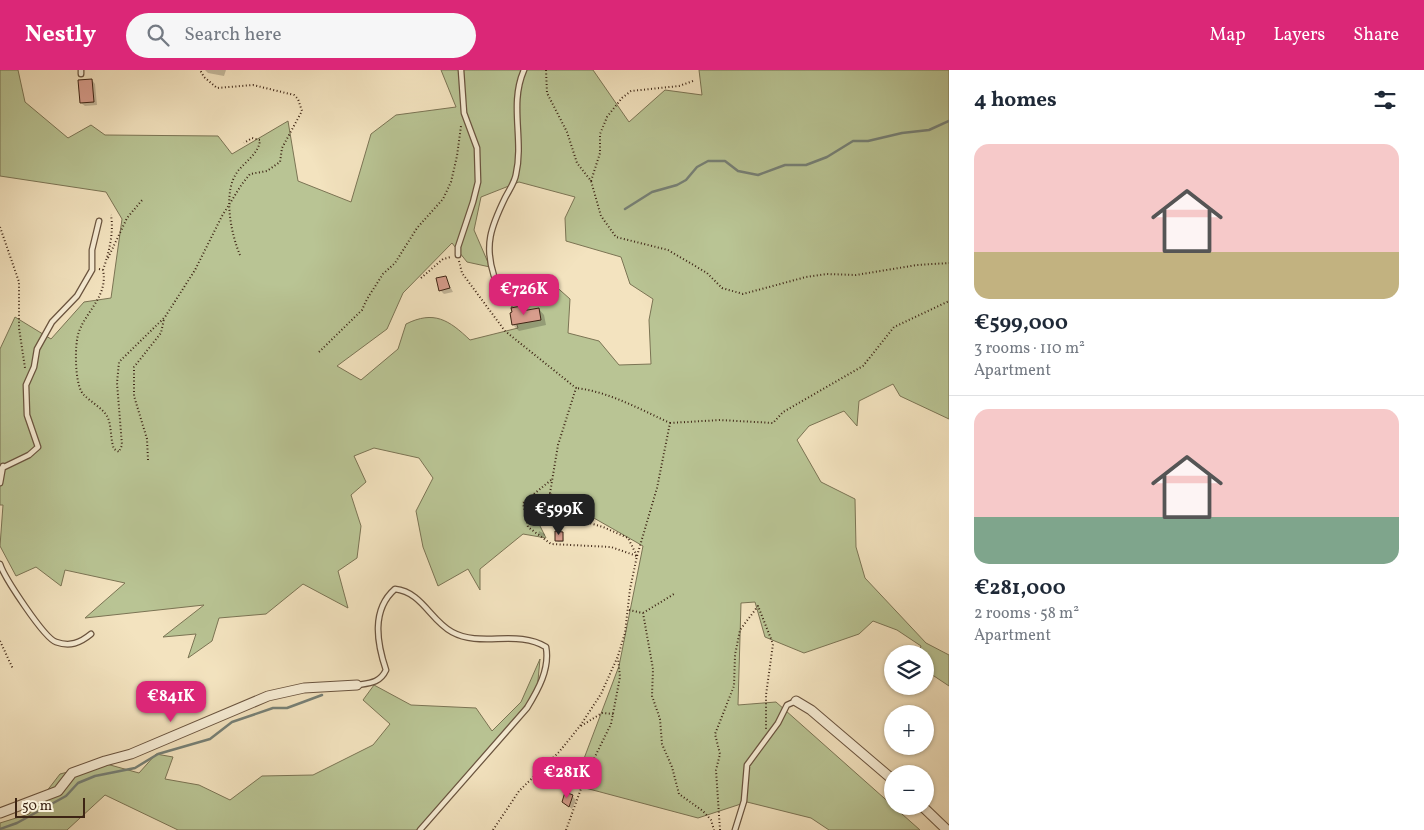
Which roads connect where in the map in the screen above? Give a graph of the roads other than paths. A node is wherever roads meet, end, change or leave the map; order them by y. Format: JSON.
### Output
{"nodes":[{"id":1,"x":524,"y":70,"type":"edge"},
{"id":2,"x":461,"y":73,"type":"edge"},
{"id":3,"x":99,"y":221,"type":"dead end"},
{"id":4,"x":458,"y":255,"type":"road end"},
{"id":5,"x":494,"y":276,"type":"dead end"},
{"id":6,"x":2,"y":467,"type":"edge"},
{"id":7,"x":0,"y":483,"type":"edge"},
{"id":8,"x":0,"y":564,"type":"edge"},
{"id":9,"x":91,"y":634,"type":"dead end"},
{"id":10,"x":357,"y":685,"type":"joint"},
{"id":11,"x":796,"y":701,"type":"joint"},
{"id":12,"x":884,"y":772,"type":"edge"},
{"id":13,"x":0,"y":813,"type":"edge"},
{"id":14,"x":931,"y":815,"type":"edge"},
{"id":15,"x":420,"y":830,"type":"edge"},
{"id":16,"x":735,"y":830,"type":"edge"},
{"id":17,"x":947,"y":830,"type":"edge"}],
"edges":[{"from":1,"to":5,"type":"lane"},
{"from":2,"to":4,"type":"lane"},
{"from":3,"to":6,"type":"lane"},
{"from":6,"to":7,"type":"lane"},
{"from":8,"to":9,"type":"lane"},
{"from":10,"to":13,"type":"street"},
{"from":10,"to":15,"type":"lane"},
{"from":11,"to":12,"type":"street"},
{"from":11,"to":16,"type":"lane"},
{"from":14,"to":17,"type":"street"}]}
